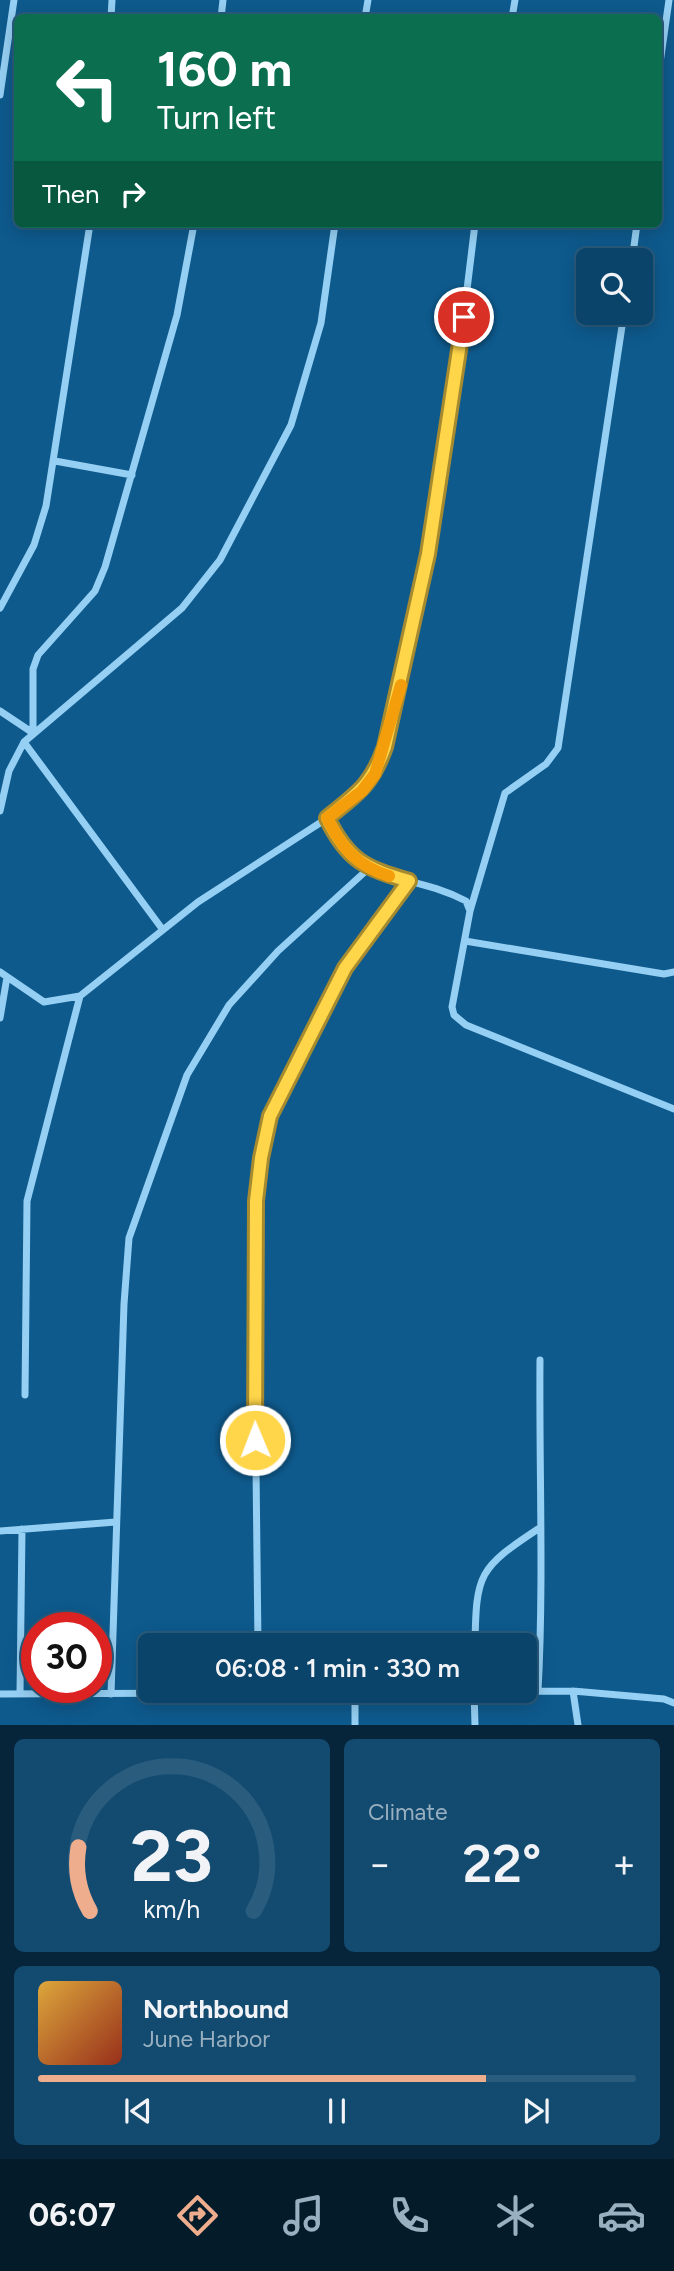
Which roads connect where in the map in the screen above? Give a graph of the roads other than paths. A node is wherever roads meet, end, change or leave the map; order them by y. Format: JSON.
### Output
{"nodes":[{"id":1,"x":14,"y":0,"type":"edge"},
{"id":2,"x":672,"y":0,"type":"edge"},
{"id":3,"x":662,"y":55,"type":"edge"},
{"id":4,"x":0,"y":95,"type":"edge"},
{"id":5,"x":89,"y":228,"type":"edge"},
{"id":6,"x":193,"y":228,"type":"edge"},
{"id":7,"x":334,"y":228,"type":"edge"},
{"id":8,"x":475,"y":228,"type":"edge"},
{"id":9,"x":636,"y":228,"type":"edge"},
{"id":10,"x":634,"y":248,"type":"edge"},
{"id":11,"x":622,"y":325,"type":"edge"},
{"id":12,"x":55,"y":461,"type":"junction"},
{"id":13,"x":132,"y":475,"type":"junction"},
{"id":14,"x":0,"y":608,"type":"edge"},
{"id":15,"x":0,"y":711,"type":"edge"},
{"id":16,"x":33,"y":733,"type":"junction"},
{"id":17,"x":24,"y":742,"type":"junction"},
{"id":18,"x":0,"y":811,"type":"edge"},
{"id":19,"x":327,"y":818,"type":"junction"},
{"id":20,"x":368,"y":869,"type":"junction"},
{"id":21,"x":409,"y":881,"type":"junction"},
{"id":22,"x":470,"y":911,"type":"junction"},
{"id":23,"x":163,"y":930,"type":"junction"},
{"id":24,"x":465,"y":941,"type":"junction"},
{"id":25,"x":0,"y":972,"type":"edge"},
{"id":26,"x":674,"y":972,"type":"edge"},
{"id":27,"x":8,"y":977,"type":"junction"},
{"id":28,"x":80,"y":996,"type":"junction"},
{"id":29,"x":0,"y":1018,"type":"edge"},
{"id":30,"x":674,"y":1109,"type":"edge"},
{"id":31,"x":540,"y":1360,"type":"dead end"},
{"id":32,"x":24,"y":1395,"type":"dead end"},
{"id":33,"x":116,"y":1522,"type":"junction"},
{"id":34,"x":22,"y":1529,"type":"junction"},
{"id":35,"x":538,"y":1529,"type":"junction"},
{"id":36,"x":0,"y":1531,"type":"edge"},
{"id":37,"x":258,"y":1633,"type":"edge"},
{"id":38,"x":476,"y":1633,"type":"edge"},
{"id":39,"x":112,"y":1660,"type":"edge"},
{"id":40,"x":538,"y":1691,"type":"joint"},
{"id":41,"x":573,"y":1691,"type":"junction"},
{"id":42,"x":138,"y":1693,"type":"edge"},
{"id":43,"x":0,"y":1694,"type":"edge"},
{"id":44,"x":20,"y":1694,"type":"joint"},
{"id":45,"x":112,"y":1694,"type":"edge"},
{"id":46,"x":355,"y":1703,"type":"edge"},
{"id":47,"x":474,"y":1703,"type":"edge"},
{"id":48,"x":674,"y":1703,"type":"edge"},
{"id":49,"x":355,"y":1725,"type":"edge"},
{"id":50,"x":475,"y":1725,"type":"edge"},
{"id":51,"x":578,"y":1725,"type":"edge"}],
"edges":[{"from":1,"to":4,"type":"street"},
{"from":2,"to":3,"type":"street"},
{"from":5,"to":12,"type":"street"},
{"from":6,"to":13,"type":"street"},
{"from":7,"to":16,"type":"street"},
{"from":8,"to":19,"type":"street"},
{"from":9,"to":10,"type":"street"},
{"from":11,"to":22,"type":"street"},
{"from":12,"to":13,"type":"street"},
{"from":12,"to":14,"type":"street"},
{"from":13,"to":16,"type":"street"},
{"from":15,"to":16,"type":"street"},
{"from":16,"to":17,"type":"street"},
{"from":17,"to":18,"type":"street"},
{"from":17,"to":23,"type":"street"},
{"from":19,"to":20,"type":"street"},
{"from":19,"to":23,"type":"street"},
{"from":20,"to":21,"type":"street"},
{"from":20,"to":33,"type":"street"},
{"from":21,"to":22,"type":"street"},
{"from":21,"to":37,"type":"street"},
{"from":22,"to":24,"type":"street"},
{"from":23,"to":28,"type":"street"},
{"from":24,"to":26,"type":"street"},
{"from":24,"to":30,"type":"street"},
{"from":25,"to":27,"type":"street"},
{"from":27,"to":28,"type":"street"},
{"from":27,"to":29,"type":"street"},
{"from":28,"to":32,"type":"street"},
{"from":31,"to":35,"type":"street"},
{"from":33,"to":34,"type":"street"},
{"from":33,"to":39,"type":"street"},
{"from":34,"to":36,"type":"street"},
{"from":34,"to":44,"type":"street"},
{"from":35,"to":38,"type":"street"},
{"from":35,"to":40,"type":"street"},
{"from":40,"to":41,"type":"street"},
{"from":41,"to":48,"type":"street"},
{"from":41,"to":51,"type":"street"},
{"from":42,"to":45,"type":"street"},
{"from":43,"to":44,"type":"street"},
{"from":46,"to":49,"type":"street"},
{"from":47,"to":50,"type":"street"}]}
